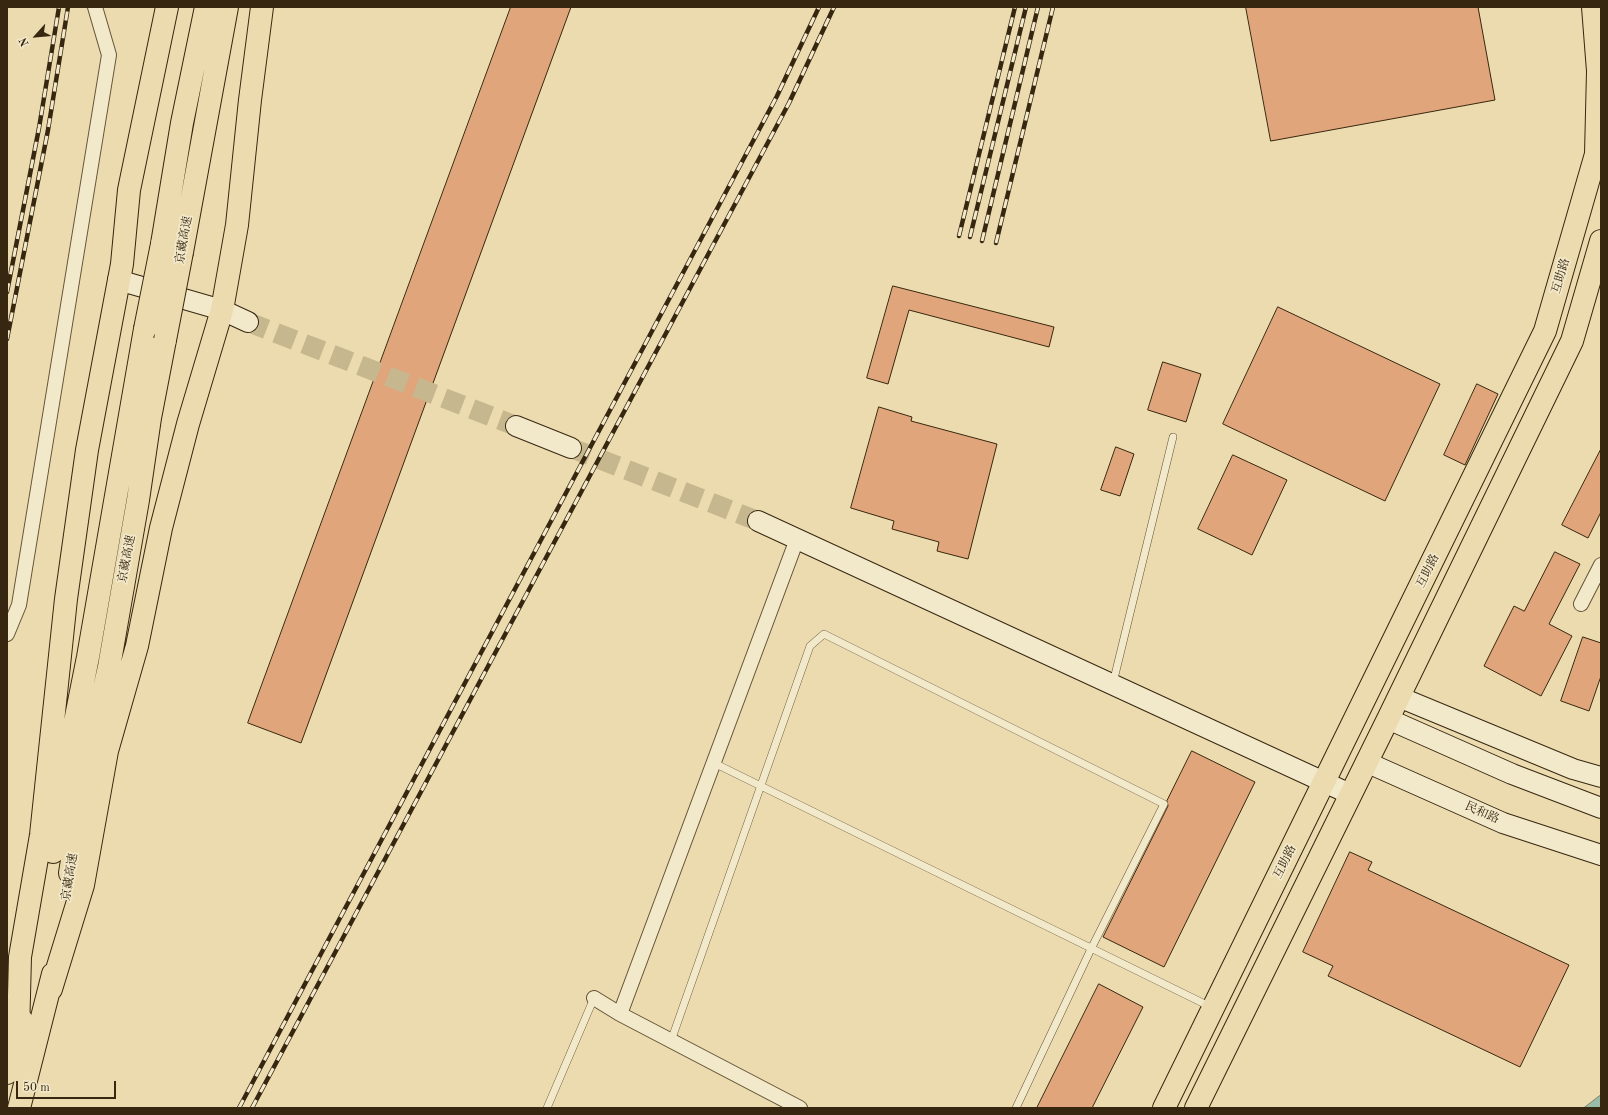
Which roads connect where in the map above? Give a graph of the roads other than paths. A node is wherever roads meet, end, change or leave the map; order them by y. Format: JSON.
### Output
{"nodes":[{"id":1,"x":95,"y":7,"type":"edge"},
{"id":2,"x":168,"y":7,"type":"edge"},
{"id":3,"x":206,"y":7,"type":"edge"},
{"id":4,"x":227,"y":7,"type":"edge"},
{"id":5,"x":262,"y":7,"type":"edge"},
{"id":6,"x":1593,"y":7,"type":"edge"},
{"id":7,"x":1601,"y":241,"type":"edge"},
{"id":8,"x":118,"y":280,"type":"junction"},
{"id":9,"x":222,"y":310,"type":"junction"},
{"id":10,"x":248,"y":322,"type":"tunnel mouth"},
{"id":11,"x":516,"y":426,"type":"tunnel mouth"},
{"id":12,"x":1174,"y":437,"type":"dead end"},
{"id":13,"x":571,"y":448,"type":"tunnel mouth"},
{"id":14,"x":758,"y":521,"type":"tunnel mouth"},
{"id":15,"x":797,"y":539,"type":"junction"},
{"id":16,"x":1601,"y":565,"type":"edge"},
{"id":17,"x":1581,"y":604,"type":"dead end"},
{"id":18,"x":7,"y":634,"type":"edge"},
{"id":19,"x":1112,"y":685,"type":"junction"},
{"id":20,"x":1399,"y":697,"type":"junction"},
{"id":21,"x":1388,"y":719,"type":"junction"},
{"id":22,"x":1366,"y":762,"type":"junction"},
{"id":23,"x":714,"y":763,"type":"junction"},
{"id":24,"x":1601,"y":777,"type":"edge"},
{"id":25,"x":1324,"y":783,"type":"junction"},
{"id":26,"x":761,"y":786,"type":"junction"},
{"id":27,"x":1350,"y":794,"type":"junction"},
{"id":28,"x":1601,"y":808,"type":"edge"},
{"id":29,"x":1601,"y":855,"type":"edge"},
{"id":30,"x":1091,"y":949,"type":"junction"},
{"id":31,"x":51,"y":989,"type":"junction"},
{"id":32,"x":594,"y":998,"type":"joint"},
{"id":33,"x":1213,"y":1008,"type":"junction"},
{"id":34,"x":620,"y":1014,"type":"junction"},
{"id":35,"x":18,"y":1034,"type":"junction"},
{"id":36,"x":671,"y":1041,"type":"junction"},
{"id":37,"x":7,"y":1073,"type":"edge"},
{"id":38,"x":19,"y":1108,"type":"edge"},
{"id":39,"x":547,"y":1108,"type":"edge"},
{"id":40,"x":800,"y":1108,"type":"edge"},
{"id":41,"x":1016,"y":1108,"type":"edge"},
{"id":42,"x":1164,"y":1108,"type":"edge"},
{"id":43,"x":1196,"y":1108,"type":"edge"}],
"edges":[{"from":1,"to":18,"type":"street"},
{"from":2,"to":8,"type":"highway"},
{"from":3,"to":35,"type":"highway","name":"京藏高速","bridge":true},
{"from":4,"to":31,"type":"highway","name":"京藏高速","bridge":true},
{"from":5,"to":9,"type":"highway"},
{"from":6,"to":25,"type":"highway","name":"互助路"},
{"from":7,"to":20,"type":"highway"},
{"from":8,"to":9,"type":"main road"},
{"from":8,"to":35,"type":"highway"},
{"from":9,"to":10,"type":"main road"},
{"from":9,"to":31,"type":"highway"},
{"from":11,"to":13,"type":"main road"},
{"from":12,"to":19,"type":"lane"},
{"from":14,"to":15,"type":"main road"},
{"from":15,"to":19,"type":"main road"},
{"from":15,"to":23,"type":"street"},
{"from":16,"to":17,"type":"street"},
{"from":19,"to":25,"type":"main road"},
{"from":20,"to":21,"type":"highway"},
{"from":20,"to":24,"type":"main road"},
{"from":21,"to":22,"type":"highway"},
{"from":21,"to":28,"type":"main road"},
{"from":22,"to":27,"type":"highway"},
{"from":22,"to":29,"type":"main road","name":"民和路"},
{"from":23,"to":26,"type":"lane"},
{"from":23,"to":34,"type":"street"},
{"from":25,"to":27,"type":"main road"},
{"from":25,"to":33,"type":"highway","name":"互助路"},
{"from":26,"to":30,"type":"lane"},
{"from":26,"to":30,"type":"lane"},
{"from":26,"to":36,"type":"lane"},
{"from":27,"to":43,"type":"highway"},
{"from":30,"to":33,"type":"lane"},
{"from":30,"to":41,"type":"lane"},
{"from":31,"to":38,"type":"highway","name":"京藏高速"},
{"from":32,"to":34,"type":"street"},
{"from":32,"to":39,"type":"lane"},
{"from":33,"to":42,"type":"highway","name":"互助路"},
{"from":34,"to":36,"type":"street"},
{"from":35,"to":37,"type":"highway","name":"京藏高速"},
{"from":36,"to":40,"type":"street"}]}
